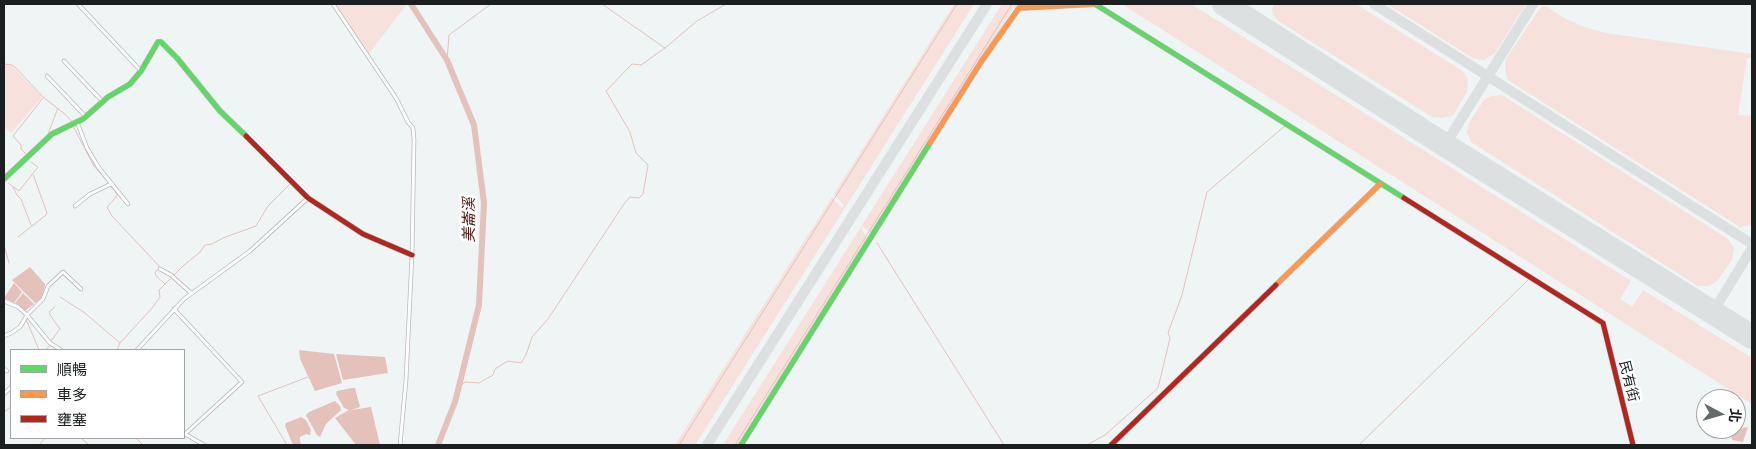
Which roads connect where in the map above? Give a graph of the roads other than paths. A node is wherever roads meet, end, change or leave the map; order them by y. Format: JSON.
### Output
{"nodes":[{"id":1,"x":78,"y":4,"type":"edge"},
{"id":2,"x":333,"y":4,"type":"edge"},
{"id":3,"x":1095,"y":4,"type":"edge"},
{"id":4,"x":64,"y":61,"type":"dead end"},
{"id":5,"x":141,"y":71,"type":"junction"},
{"id":6,"x":47,"y":76,"type":"dead end"},
{"id":7,"x":104,"y":102,"type":"junction"},
{"id":8,"x":86,"y":117,"type":"junction"},
{"id":9,"x":77,"y":122,"type":"junction"},
{"id":10,"x":4,"y":179,"type":"edge"},
{"id":11,"x":111,"y":184,"type":"junction"},
{"id":12,"x":1380,"y":184,"type":"junction"},
{"id":13,"x":308,"y":198,"type":"junction"},
{"id":14,"x":128,"y":204,"type":"dead end"},
{"id":15,"x":75,"y":206,"type":"dead end"},
{"id":16,"x":412,"y":255,"type":"junction"},
{"id":17,"x":160,"y":269,"type":"dead end"},
{"id":18,"x":81,"y":289,"type":"dead end"},
{"id":19,"x":191,"y":293,"type":"junction"},
{"id":20,"x":4,"y":301,"type":"edge"},
{"id":21,"x":174,"y":309,"type":"junction"},
{"id":22,"x":27,"y":315,"type":"junction"},
{"id":23,"x":4,"y":336,"type":"edge"},
{"id":24,"x":59,"y":349,"type":"edge"},
{"id":25,"x":137,"y":349,"type":"edge"},
{"id":26,"x":10,"y":385,"type":"edge"},
{"id":27,"x":4,"y":394,"type":"edge"},
{"id":28,"x":185,"y":432,"type":"edge"},
{"id":29,"x":185,"y":434,"type":"edge"},
{"id":30,"x":204,"y":445,"type":"edge"},
{"id":31,"x":400,"y":445,"type":"edge"},
{"id":32,"x":741,"y":445,"type":"edge"},
{"id":33,"x":1111,"y":445,"type":"edge"},
{"id":34,"x":1633,"y":445,"type":"edge"}],
"edges":[{"from":1,"to":5,"type":"street"},
{"from":2,"to":16,"type":"street"},
{"from":3,"to":12,"type":"street"},
{"from":3,"to":32,"type":"street"},
{"from":4,"to":7,"type":"street"},
{"from":5,"to":7,"type":"street"},
{"from":5,"to":13,"type":"street"},
{"from":6,"to":8,"type":"street"},
{"from":7,"to":8,"type":"street"},
{"from":8,"to":9,"type":"street"},
{"from":9,"to":10,"type":"street"},
{"from":9,"to":11,"type":"street"},
{"from":11,"to":14,"type":"street"},
{"from":11,"to":15,"type":"street"},
{"from":12,"to":33,"type":"street"},
{"from":12,"to":34,"type":"street","name":"民有街"},
{"from":13,"to":16,"type":"street"},
{"from":13,"to":19,"type":"street"},
{"from":16,"to":31,"type":"street"},
{"from":17,"to":19,"type":"street"},
{"from":18,"to":22,"type":"street"},
{"from":19,"to":21,"type":"street"},
{"from":20,"to":22,"type":"street"},
{"from":21,"to":25,"type":"street"},
{"from":21,"to":28,"type":"street"},
{"from":22,"to":23,"type":"street"},
{"from":22,"to":24,"type":"street"},
{"from":26,"to":27,"type":"street"},
{"from":29,"to":30,"type":"street"}]}
